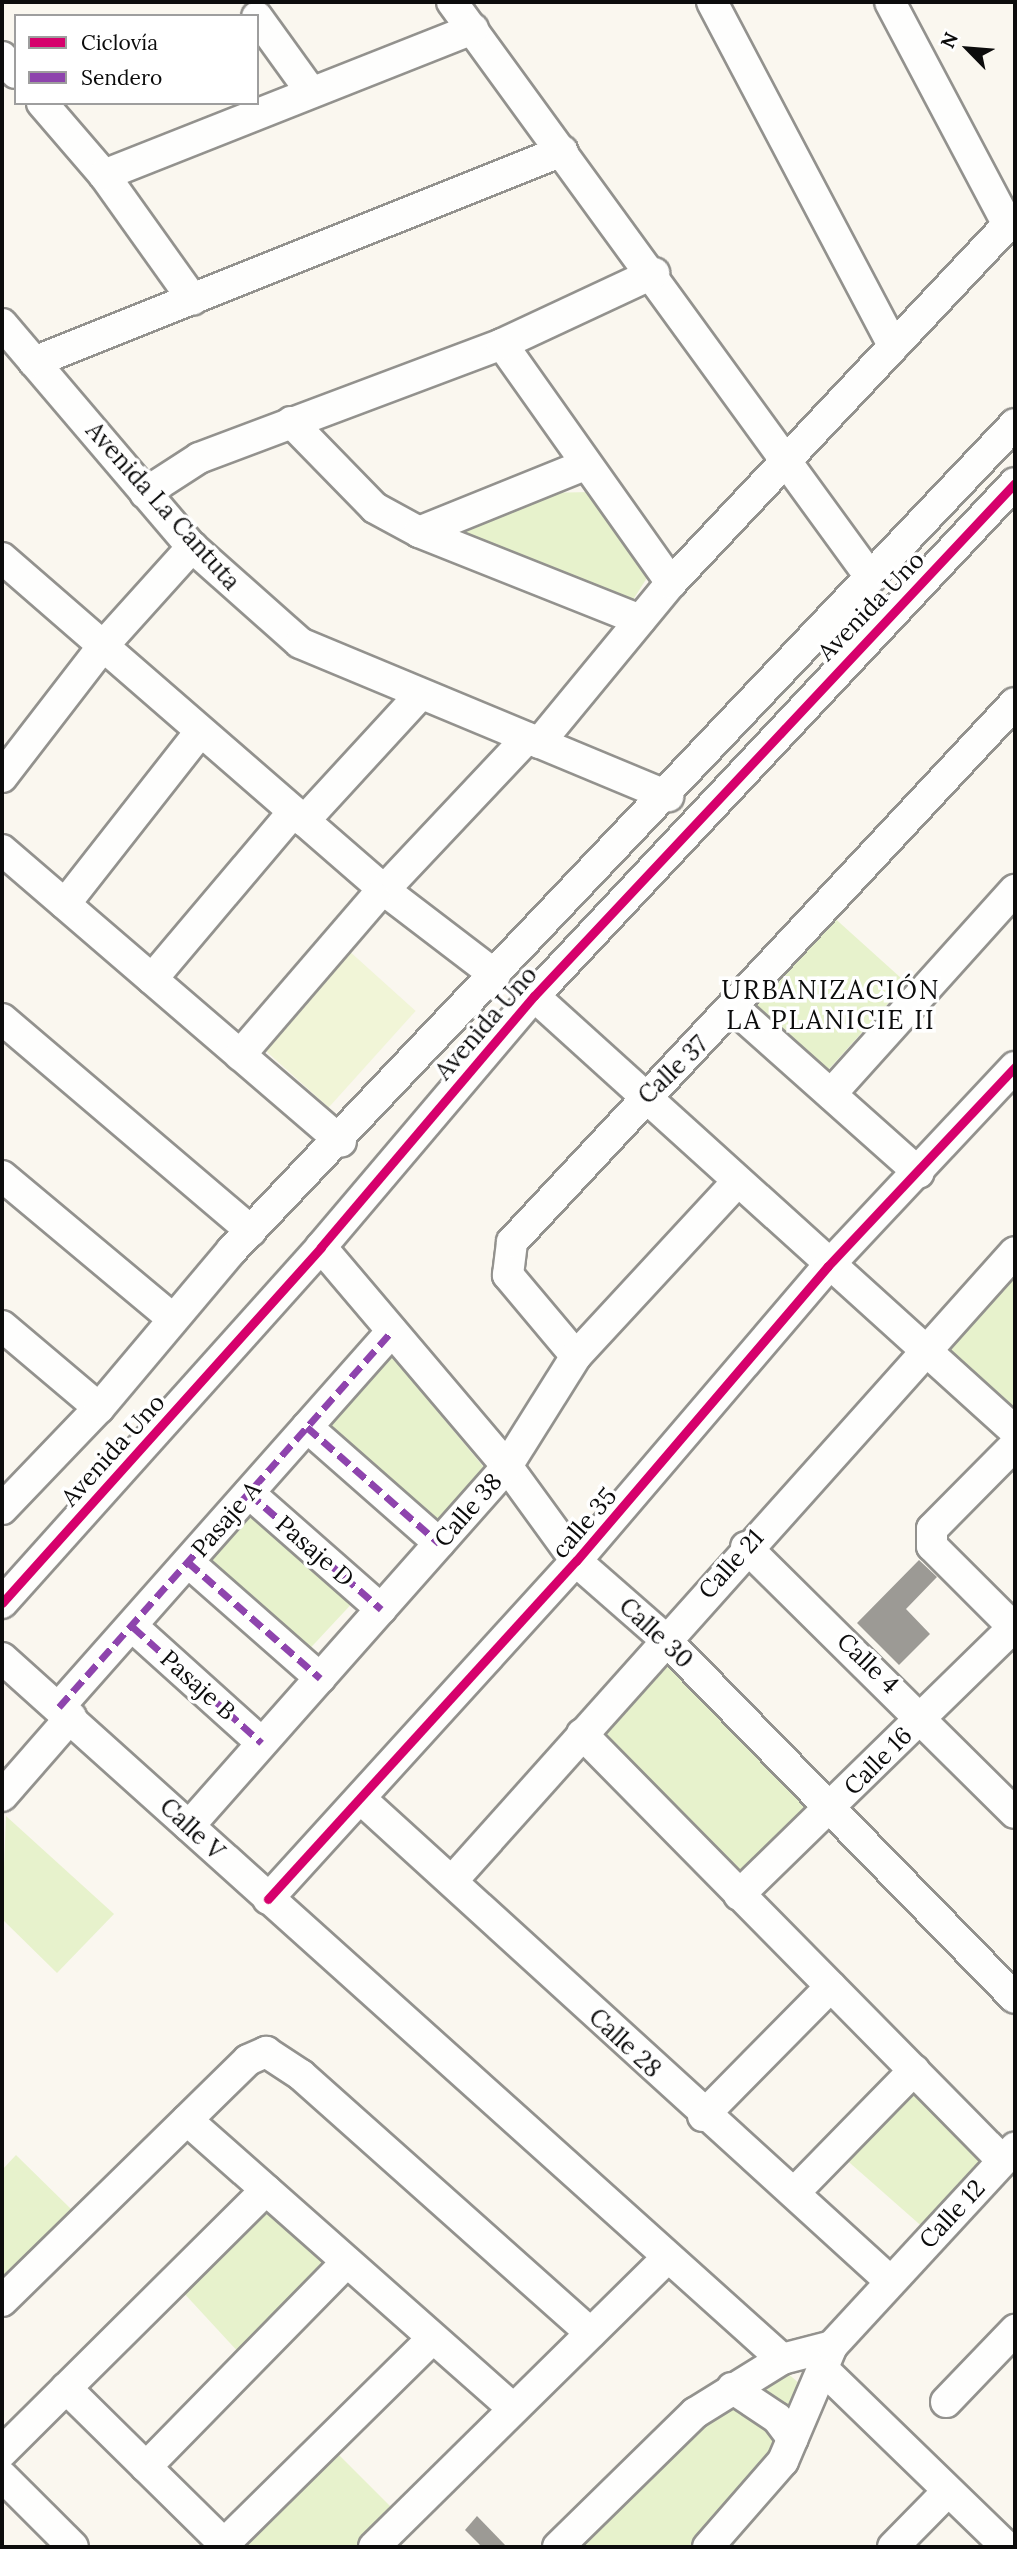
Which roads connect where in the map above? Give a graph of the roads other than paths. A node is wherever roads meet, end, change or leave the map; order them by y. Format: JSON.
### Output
{"nodes":[{"id":1,"x":452,"y":2,"type":"edge"},
{"id":2,"x":712,"y":2,"type":"edge"},
{"id":3,"x":890,"y":2,"type":"edge"},
{"id":4,"x":259,"y":19,"type":"edge"},
{"id":5,"x":472,"y":29,"type":"junction"},
{"id":6,"x":2,"y":57,"type":"edge"},
{"id":7,"x":14,"y":71,"type":"edge"},
{"id":8,"x":311,"y":92,"type":"junction"},
{"id":9,"x":44,"y":105,"type":"edge"},
{"id":10,"x":562,"y":151,"type":"junction"},
{"id":11,"x":104,"y":175,"type":"junction"},
{"id":12,"x":1012,"y":221,"type":"edge"},
{"id":13,"x":654,"y":273,"type":"junction"},
{"id":14,"x":192,"y":300,"type":"junction"},
{"id":15,"x":2,"y":324,"type":"edge"},
{"id":16,"x":502,"y":344,"type":"junction"},
{"id":17,"x":894,"y":346,"type":"junction"},
{"id":18,"x":34,"y":362,"type":"junction"},
{"id":19,"x":291,"y":422,"type":"junction"},
{"id":20,"x":1015,"y":424,"type":"edge"},
{"id":21,"x":787,"y":459,"type":"junction"},
{"id":22,"x":585,"y":465,"type":"junction"},
{"id":23,"x":1015,"y":483,"type":"edge"},
{"id":24,"x":145,"y":493,"type":"junction"},
{"id":25,"x":419,"y":532,"type":"junction"},
{"id":26,"x":192,"y":547,"type":"junction"},
{"id":27,"x":5,"y":566,"type":"edge"},
{"id":28,"x":871,"y":578,"type":"junction"},
{"id":29,"x":671,"y":583,"type":"junction"},
{"id":30,"x":640,"y":620,"type":"junction"},
{"id":31,"x":102,"y":647,"type":"junction"},
{"id":32,"x":420,"y":695,"type":"junction"},
{"id":33,"x":1015,"y":702,"type":"edge"},
{"id":34,"x":200,"y":732,"type":"junction"},
{"id":35,"x":533,"y":740,"type":"junction"},
{"id":36,"x":2,"y":778,"type":"edge"},
{"id":37,"x":668,"y":796,"type":"junction"},
{"id":38,"x":299,"y":816,"type":"junction"},
{"id":39,"x":2,"y":850,"type":"edge"},
{"id":40,"x":1015,"y":890,"type":"edge"},
{"id":41,"x":379,"y":894,"type":"junction"},
{"id":42,"x":65,"y":904,"type":"junction"},
{"id":43,"x":495,"y":975,"type":"junction"},
{"id":44,"x":152,"y":979,"type":"junction"},
{"id":45,"x":534,"y":996,"type":"junction"},
{"id":46,"x":735,"y":1009,"type":"junction"},
{"id":47,"x":2,"y":1019,"type":"edge"},
{"id":48,"x":240,"y":1055,"type":"junction"},
{"id":49,"x":1015,"y":1067,"type":"edge"},
{"id":50,"x":831,"y":1094,"type":"junction"},
{"id":51,"x":643,"y":1098,"type":"junction"},
{"id":52,"x":341,"y":1142,"type":"junction"},
{"id":53,"x":919,"y":1173,"type":"junction"},
{"id":54,"x":2,"y":1176,"type":"edge"},
{"id":55,"x":735,"y":1184,"type":"junction"},
{"id":56,"x":251,"y":1231,"type":"junction"},
{"id":57,"x":321,"y":1247,"type":"junction"},
{"id":58,"x":1015,"y":1252,"type":"edge"},
{"id":59,"x":828,"y":1266,"type":"junction"},
{"id":60,"x":173,"y":1319,"type":"junction"},
{"id":61,"x":2,"y":1326,"type":"edge"},
{"id":62,"x":391,"y":1331,"type":"junction"},
{"id":63,"x":928,"y":1347,"type":"junction"},
{"id":64,"x":576,"y":1356,"type":"junction"},
{"id":65,"x":99,"y":1408,"type":"junction"},
{"id":66,"x":307,"y":1427,"type":"junction"},
{"id":67,"x":1015,"y":1431,"type":"edge"},
{"id":68,"x":1015,"y":1446,"type":"edge"},
{"id":69,"x":507,"y":1466,"type":"junction"},
{"id":70,"x":249,"y":1493,"type":"junction"},
{"id":71,"x":5,"y":1498,"type":"edge"},
{"id":72,"x":439,"y":1543,"type":"junction"},
{"id":73,"x":746,"y":1547,"type":"junction"},
{"id":74,"x":576,"y":1561,"type":"junction"},
{"id":75,"x":188,"y":1562,"type":"junction"},
{"id":76,"x":2,"y":1603,"type":"edge"},
{"id":77,"x":381,"y":1609,"type":"junction"},
{"id":78,"x":133,"y":1627,"type":"junction"},
{"id":79,"x":1015,"y":1628,"type":"edge"},
{"id":80,"x":665,"y":1639,"type":"junction"},
{"id":81,"x":2,"y":1658,"type":"edge"},
{"id":82,"x":320,"y":1678,"type":"junction"},
{"id":83,"x":65,"y":1712,"type":"junction"},
{"id":84,"x":923,"y":1716,"type":"junction"},
{"id":85,"x":582,"y":1734,"type":"junction"},
{"id":86,"x":262,"y":1743,"type":"junction"},
{"id":87,"x":2,"y":1796,"type":"edge"},
{"id":88,"x":363,"y":1801,"type":"junction"},
{"id":89,"x":828,"y":1811,"type":"junction"},
{"id":90,"x":1015,"y":1813,"type":"edge"},
{"id":91,"x":189,"y":1826,"type":"junction"},
{"id":92,"x":452,"y":1881,"type":"junction"},
{"id":93,"x":739,"y":1895,"type":"junction"},
{"id":94,"x":268,"y":1899,"type":"junction"},
{"id":95,"x":831,"y":1986,"type":"junction"},
{"id":96,"x":1015,"y":1998,"type":"edge"},
{"id":97,"x":914,"y":2070,"type":"junction"},
{"id":98,"x":703,"y":2116,"type":"junction"},
{"id":99,"x":187,"y":2120,"type":"junction"},
{"id":100,"x":1009,"y":2154,"type":"edge"},
{"id":101,"x":266,"y":2190,"type":"junction"},
{"id":102,"x":794,"y":2193,"type":"junction"},
{"id":103,"x":667,"y":2258,"type":"junction"},
{"id":104,"x":347,"y":2262,"type":"junction"},
{"id":105,"x":890,"y":2281,"type":"junction"},
{"id":106,"x":2,"y":2301,"type":"edge"},
{"id":107,"x":591,"y":2333,"type":"junction"},
{"id":108,"x":433,"y":2338,"type":"junction"},
{"id":109,"x":1011,"y":2343,"type":"edge"},
{"id":110,"x":828,"y":2357,"type":"junction"},
{"id":111,"x":782,"y":2359,"type":"junction"},
{"id":112,"x":66,"y":2388,"type":"junction"},
{"id":113,"x":732,"y":2388,"type":"junction"},
{"id":114,"x":946,"y":2402,"type":"dead end"},
{"id":115,"x":514,"y":2409,"type":"junction"},
{"id":116,"x":793,"y":2438,"type":"junction"},
{"id":117,"x":2,"y":2452,"type":"edge"},
{"id":118,"x":146,"y":2467,"type":"junction"},
{"id":119,"x":2,"y":2476,"type":"edge"},
{"id":120,"x":948,"y":2491,"type":"junction"},
{"id":121,"x":225,"y":2546,"type":"edge"},
{"id":122,"x":73,"y":2547,"type":"edge"},
{"id":123,"x":374,"y":2547,"type":"edge"},
{"id":124,"x":558,"y":2547,"type":"edge"},
{"id":125,"x":708,"y":2547,"type":"edge"},
{"id":126,"x":892,"y":2547,"type":"edge"},
{"id":127,"x":1007,"y":2547,"type":"edge"}],
"edges":[{"from":1,"to":5,"type":"street"},
{"from":2,"to":17,"type":"street"},
{"from":3,"to":12,"type":"street"},
{"from":4,"to":8,"type":"street"},
{"from":5,"to":8,"type":"street"},
{"from":5,"to":10,"type":"street"},
{"from":6,"to":7,"type":"street"},
{"from":8,"to":11,"type":"street"},
{"from":9,"to":11,"type":"street"},
{"from":10,"to":13,"type":"street"},
{"from":10,"to":14,"type":"street"},
{"from":11,"to":14,"type":"street"},
{"from":12,"to":17,"type":"street"},
{"from":13,"to":16,"type":"street"},
{"from":13,"to":21,"type":"street"},
{"from":14,"to":18,"type":"street"},
{"from":15,"to":18,"type":"street","name":"Avenida La Cantuta"},
{"from":16,"to":19,"type":"street"},
{"from":16,"to":22,"type":"street"},
{"from":17,"to":21,"type":"street"},
{"from":18,"to":24,"type":"street","name":"Avenida La Cantuta"},
{"from":19,"to":24,"type":"street"},
{"from":19,"to":25,"type":"street"},
{"from":20,"to":28,"type":"street","name":"Avenida Uno"},
{"from":21,"to":28,"type":"street"},
{"from":21,"to":29,"type":"street"},
{"from":22,"to":25,"type":"street"},
{"from":22,"to":29,"type":"street"},
{"from":23,"to":45,"type":"street","name":"Avenida Uno"},
{"from":24,"to":26,"type":"street","name":"Avenida La Cantuta"},
{"from":25,"to":30,"type":"street"},
{"from":26,"to":31,"type":"street"},
{"from":26,"to":32,"type":"street","name":"Avenida La Cantuta"},
{"from":27,"to":31,"type":"street"},
{"from":28,"to":37,"type":"street","name":"Avenida Uno"},
{"from":29,"to":30,"type":"street"},
{"from":30,"to":35,"type":"street"},
{"from":31,"to":34,"type":"street"},
{"from":31,"to":36,"type":"street"},
{"from":32,"to":35,"type":"street","name":"Avenida La Cantuta"},
{"from":32,"to":38,"type":"street"},
{"from":33,"to":46,"type":"street","name":"Calle 37"},
{"from":34,"to":38,"type":"street"},
{"from":34,"to":42,"type":"street"},
{"from":35,"to":37,"type":"street","name":"Avenida La Cantuta"},
{"from":35,"to":41,"type":"street"},
{"from":37,"to":43,"type":"street","name":"Avenida Uno"},
{"from":38,"to":41,"type":"street"},
{"from":38,"to":44,"type":"street"},
{"from":39,"to":42,"type":"street"},
{"from":40,"to":50,"type":"street"},
{"from":41,"to":43,"type":"street"},
{"from":41,"to":48,"type":"street"},
{"from":42,"to":44,"type":"street"},
{"from":43,"to":52,"type":"street","name":"Avenida Uno"},
{"from":44,"to":48,"type":"street"},
{"from":45,"to":51,"type":"street"},
{"from":45,"to":57,"type":"street","name":"Avenida Uno"},
{"from":46,"to":50,"type":"street"},
{"from":46,"to":51,"type":"street","name":"Calle 37"},
{"from":47,"to":56,"type":"street"},
{"from":48,"to":52,"type":"street"},
{"from":49,"to":53,"type":"street","name":"calle 35"},
{"from":50,"to":53,"type":"street"},
{"from":51,"to":55,"type":"street"},
{"from":51,"to":64,"type":"street","name":"Calle 37"},
{"from":52,"to":56,"type":"street","name":"Avenida Uno"},
{"from":53,"to":59,"type":"street","name":"calle 35"},
{"from":54,"to":60,"type":"street"},
{"from":55,"to":59,"type":"street"},
{"from":55,"to":64,"type":"street","name":"Calle 38"},
{"from":56,"to":60,"type":"street","name":"Avenida Uno"},
{"from":57,"to":62,"type":"street","name":"Calle 30"},
{"from":57,"to":76,"type":"street","name":"Avenida Uno"},
{"from":58,"to":63,"type":"street","name":"Calle 21"},
{"from":59,"to":63,"type":"street"},
{"from":59,"to":74,"type":"street","name":"calle 35"},
{"from":60,"to":65,"type":"street","name":"Avenida Uno"},
{"from":61,"to":65,"type":"street"},
{"from":62,"to":66,"type":"street","name":"Pasaje A"},
{"from":62,"to":69,"type":"street","name":"Calle 30"},
{"from":63,"to":67,"type":"street"},
{"from":63,"to":73,"type":"street","name":"Calle 21"},
{"from":64,"to":69,"type":"street","name":"Calle 38"},
{"from":65,"to":71,"type":"street","name":"Avenida Uno"},
{"from":66,"to":70,"type":"street","name":"Pasaje A"},
{"from":66,"to":72,"type":"street"},
{"from":68,"to":79,"type":"street"},
{"from":69,"to":72,"type":"street","name":"Calle 38"},
{"from":69,"to":74,"type":"street","name":"Calle 30"},
{"from":70,"to":75,"type":"street","name":"Pasaje A"},
{"from":70,"to":77,"type":"street","name":"Pasaje D"},
{"from":72,"to":77,"type":"street","name":"Calle 38"},
{"from":73,"to":80,"type":"street","name":"Calle 21"},
{"from":73,"to":84,"type":"street","name":"Calle 4"},
{"from":74,"to":80,"type":"street","name":"Calle 30"},
{"from":74,"to":88,"type":"street","name":"calle 35"},
{"from":75,"to":78,"type":"street","name":"Pasaje A"},
{"from":75,"to":82,"type":"street"},
{"from":77,"to":82,"type":"street","name":"Calle 38"},
{"from":78,"to":83,"type":"street","name":"Pasaje A"},
{"from":78,"to":86,"type":"street","name":"Pasaje B"},
{"from":79,"to":84,"type":"street","name":"Calle 16"},
{"from":80,"to":85,"type":"street","name":"Calle 21"},
{"from":80,"to":89,"type":"street","name":"Calle 30"},
{"from":81,"to":83,"type":"street","name":"Calle V"},
{"from":82,"to":86,"type":"street","name":"Calle 38"},
{"from":83,"to":87,"type":"street","name":"Pasaje A"},
{"from":83,"to":91,"type":"street","name":"Calle V"},
{"from":84,"to":89,"type":"street","name":"Calle 16"},
{"from":84,"to":90,"type":"street","name":"Calle 4"},
{"from":85,"to":92,"type":"street","name":"Calle 21"},
{"from":85,"to":93,"type":"street"},
{"from":86,"to":91,"type":"street","name":"Calle 38"},
{"from":88,"to":92,"type":"street","name":"Calle 28"},
{"from":88,"to":94,"type":"street"},
{"from":89,"to":93,"type":"street","name":"Calle 16"},
{"from":89,"to":96,"type":"street","name":"Calle 30"},
{"from":91,"to":94,"type":"street","name":"Calle V"},
{"from":92,"to":98,"type":"street","name":"Calle 28"},
{"from":93,"to":95,"type":"street"},
{"from":94,"to":103,"type":"street","name":"Calle V"},
{"from":95,"to":97,"type":"street"},
{"from":95,"to":98,"type":"street"},
{"from":97,"to":100,"type":"street"},
{"from":97,"to":102,"type":"street"},
{"from":98,"to":102,"type":"street","name":"Calle 28"},
{"from":99,"to":101,"type":"street"},
{"from":99,"to":106,"type":"street"},
{"from":99,"to":107,"type":"street"},
{"from":100,"to":105,"type":"street","name":"Calle 12"},
{"from":101,"to":104,"type":"street"},
{"from":101,"to":112,"type":"street"},
{"from":102,"to":105,"type":"street","name":"Calle 28"},
{"from":103,"to":107,"type":"street"},
{"from":103,"to":111,"type":"street","name":"Calle V"},
{"from":104,"to":108,"type":"street"},
{"from":104,"to":118,"type":"street"},
{"from":105,"to":110,"type":"street","name":"Calle 12"},
{"from":107,"to":115,"type":"street"},
{"from":108,"to":115,"type":"street"},
{"from":108,"to":121,"type":"street"},
{"from":109,"to":114,"type":"street"},
{"from":110,"to":111,"type":"street"},
{"from":110,"to":116,"type":"street","name":"Calle 12"},
{"from":110,"to":120,"type":"street"},
{"from":111,"to":113,"type":"street"},
{"from":112,"to":117,"type":"street"},
{"from":112,"to":118,"type":"street"},
{"from":113,"to":116,"type":"street"},
{"from":113,"to":124,"type":"street"},
{"from":115,"to":123,"type":"street"},
{"from":116,"to":125,"type":"street","name":"Calle 12"},
{"from":118,"to":121,"type":"street"},
{"from":119,"to":122,"type":"street"},
{"from":120,"to":126,"type":"street"},
{"from":120,"to":127,"type":"street"}]}
